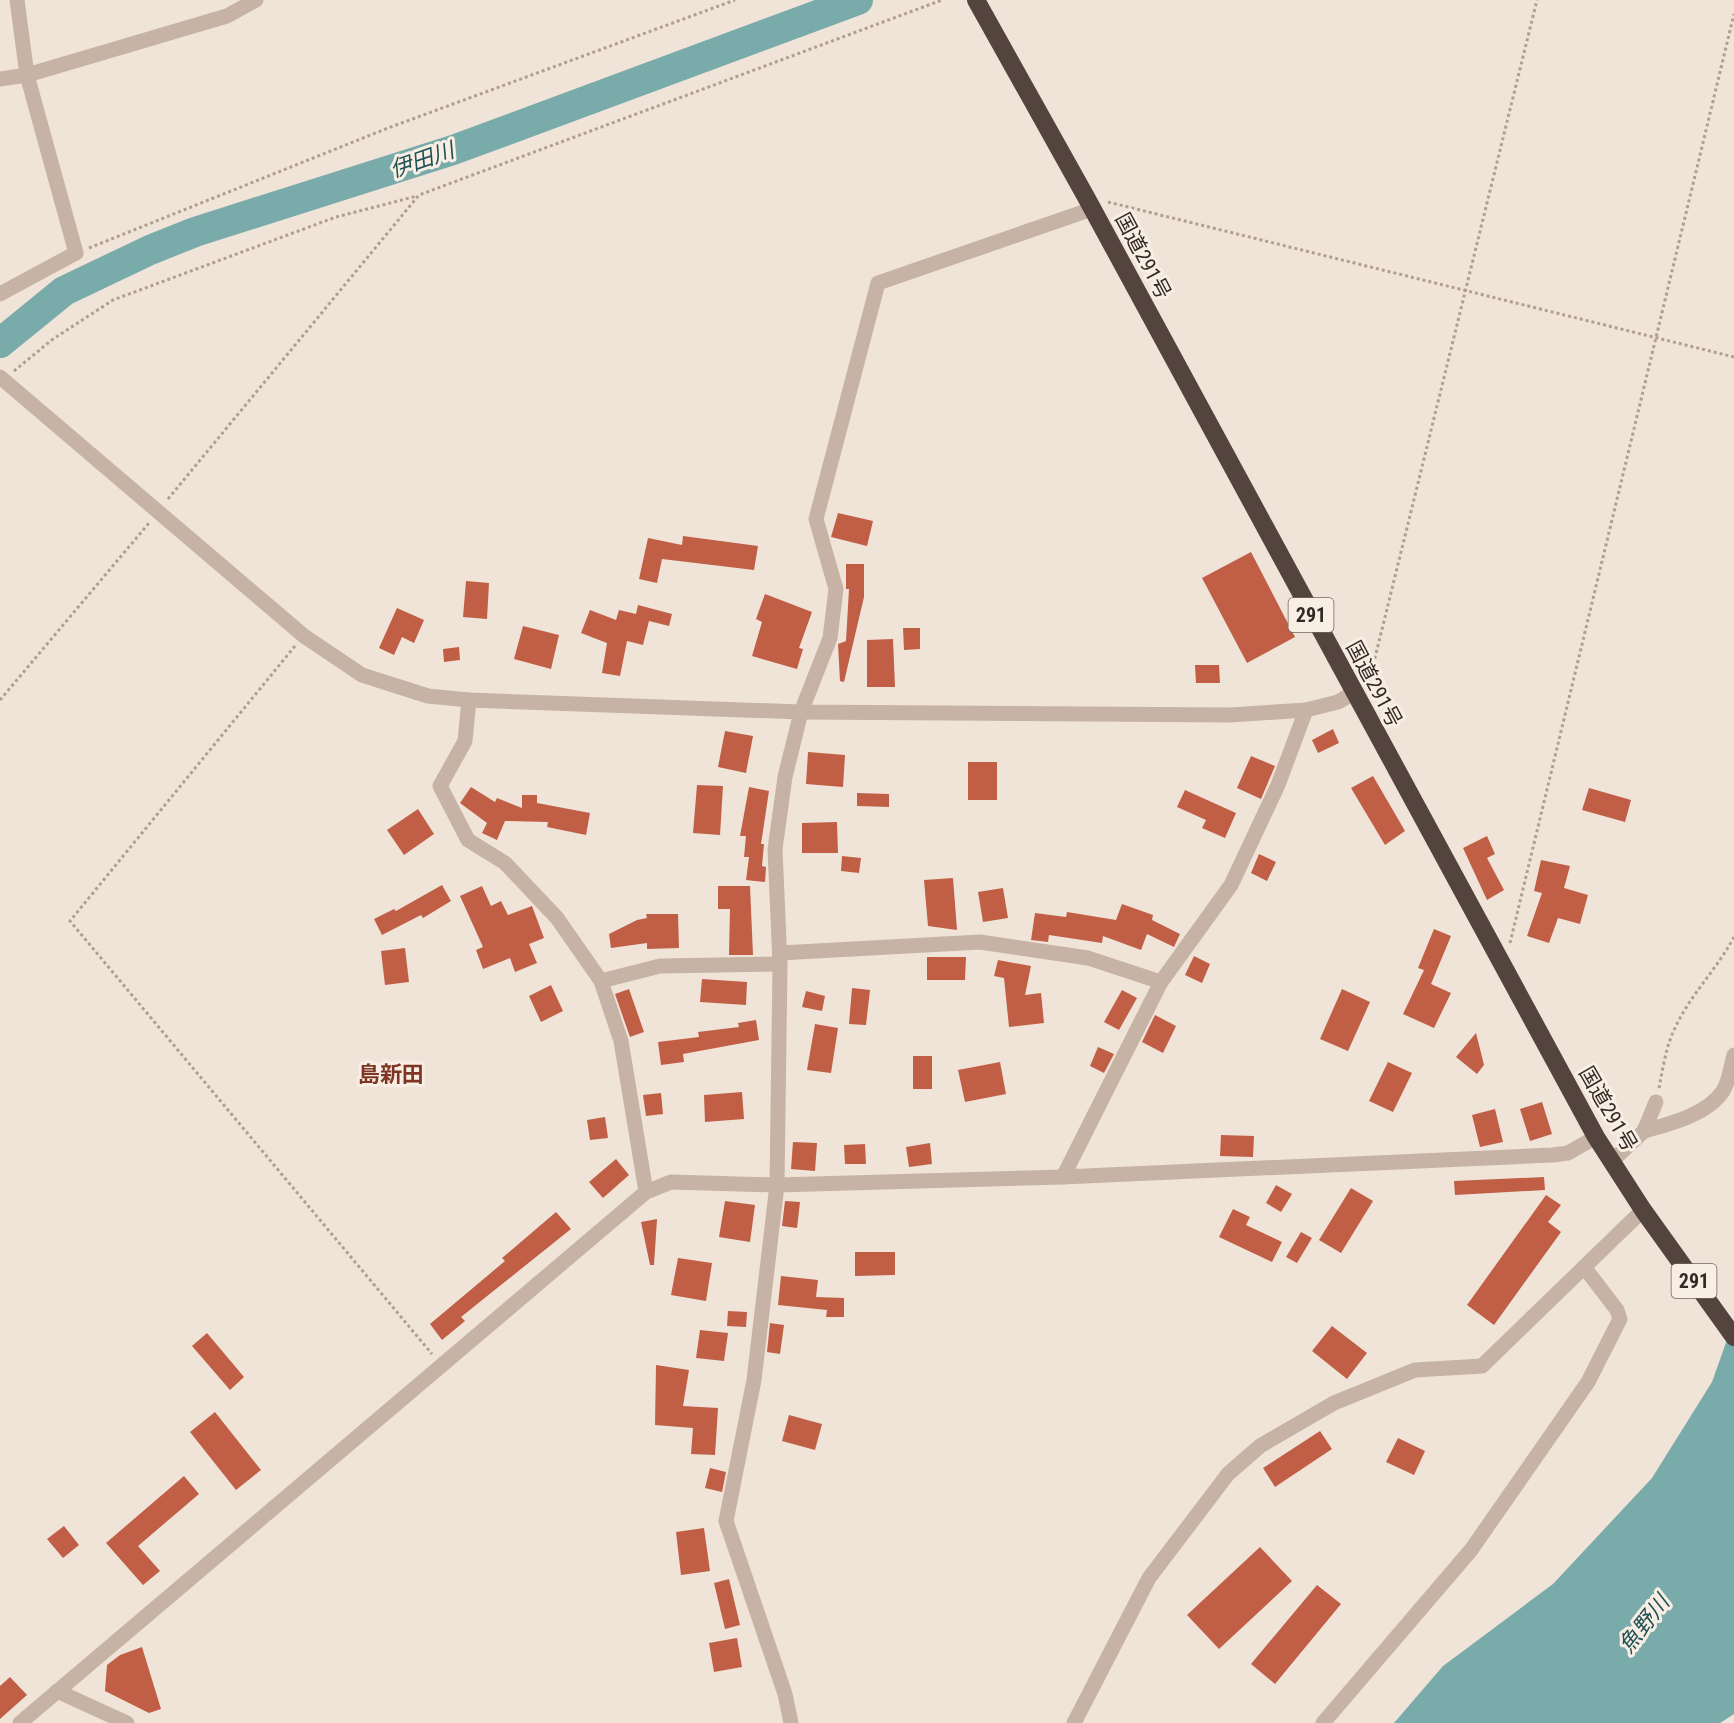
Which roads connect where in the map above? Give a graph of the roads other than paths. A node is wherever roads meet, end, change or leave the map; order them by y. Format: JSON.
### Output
{"nodes":[{"id":1,"x":17,"y":0,"type":"edge"},
{"id":2,"x":255,"y":0,"type":"edge"},
{"id":3,"x":976,"y":0,"type":"edge"},
{"id":4,"x":27,"y":75,"type":"junction"},
{"id":5,"x":0,"y":79,"type":"edge"},
{"id":6,"x":1089,"y":203,"type":"junction"},
{"id":7,"x":0,"y":294,"type":"edge"},
{"id":8,"x":2,"y":379,"type":"edge"},
{"id":9,"x":1353,"y":693,"type":"junction"},
{"id":10,"x":469,"y":700,"type":"junction"},
{"id":11,"x":1306,"y":711,"type":"junction"},
{"id":12,"x":801,"y":712,"type":"junction"},
{"id":13,"x":780,"y":959,"type":"junction"},
{"id":14,"x":601,"y":981,"type":"junction"},
{"id":15,"x":1161,"y":982,"type":"junction"},
{"id":16,"x":1734,"y":1055,"type":"edge"},
{"id":17,"x":1656,"y":1102,"type":"road end"},
{"id":18,"x":1644,"y":1131,"type":"junction"},
{"id":19,"x":1596,"y":1137,"type":"junction"},
{"id":20,"x":1612,"y":1161,"type":"junction"},
{"id":21,"x":1063,"y":1177,"type":"junction"},
{"id":22,"x":777,"y":1185,"type":"junction"},
{"id":23,"x":646,"y":1191,"type":"junction"},
{"id":24,"x":1643,"y":1210,"type":"junction"},
{"id":25,"x":1584,"y":1267,"type":"junction"},
{"id":26,"x":1734,"y":1337,"type":"edge"},
{"id":27,"x":57,"y":1691,"type":"junction"},
{"id":28,"x":20,"y":1723,"type":"edge"},
{"id":29,"x":127,"y":1723,"type":"edge"},
{"id":30,"x":791,"y":1723,"type":"edge"},
{"id":31,"x":1074,"y":1723,"type":"edge"},
{"id":32,"x":1323,"y":1723,"type":"edge"}],
"edges":[{"from":1,"to":4,"type":"street"},
{"from":2,"to":4,"type":"street"},
{"from":3,"to":6,"type":"highway","name":"国道291号","number":"291"},
{"from":4,"to":5,"type":"street"},
{"from":4,"to":7,"type":"street"},
{"from":6,"to":9,"type":"highway","name":"国道291号","number":"291"},
{"from":6,"to":12,"type":"street"},
{"from":8,"to":10,"type":"street"},
{"from":9,"to":11,"type":"street"},
{"from":9,"to":19,"type":"highway","name":"国道291号","number":"291"},
{"from":10,"to":12,"type":"street"},
{"from":10,"to":14,"type":"street"},
{"from":11,"to":12,"type":"street"},
{"from":11,"to":15,"type":"street"},
{"from":12,"to":13,"type":"street"},
{"from":13,"to":14,"type":"street"},
{"from":13,"to":15,"type":"street"},
{"from":13,"to":22,"type":"street"},
{"from":14,"to":23,"type":"street"},
{"from":15,"to":21,"type":"street"},
{"from":16,"to":18,"type":"street"},
{"from":17,"to":18,"type":"street"},
{"from":18,"to":20,"type":"street"},
{"from":19,"to":20,"type":"highway","name":"国道291号","number":"291"},
{"from":19,"to":21,"type":"street"},
{"from":20,"to":24,"type":"highway","name":"国道291号","number":"291"},
{"from":21,"to":22,"type":"street"},
{"from":22,"to":23,"type":"street"},
{"from":22,"to":30,"type":"street"},
{"from":23,"to":27,"type":"street"},
{"from":24,"to":25,"type":"street"},
{"from":24,"to":26,"type":"highway","name":"国道291号","number":"291"},
{"from":25,"to":31,"type":"street"},
{"from":25,"to":32,"type":"street"},
{"from":27,"to":28,"type":"street"},
{"from":27,"to":29,"type":"street"}]}
